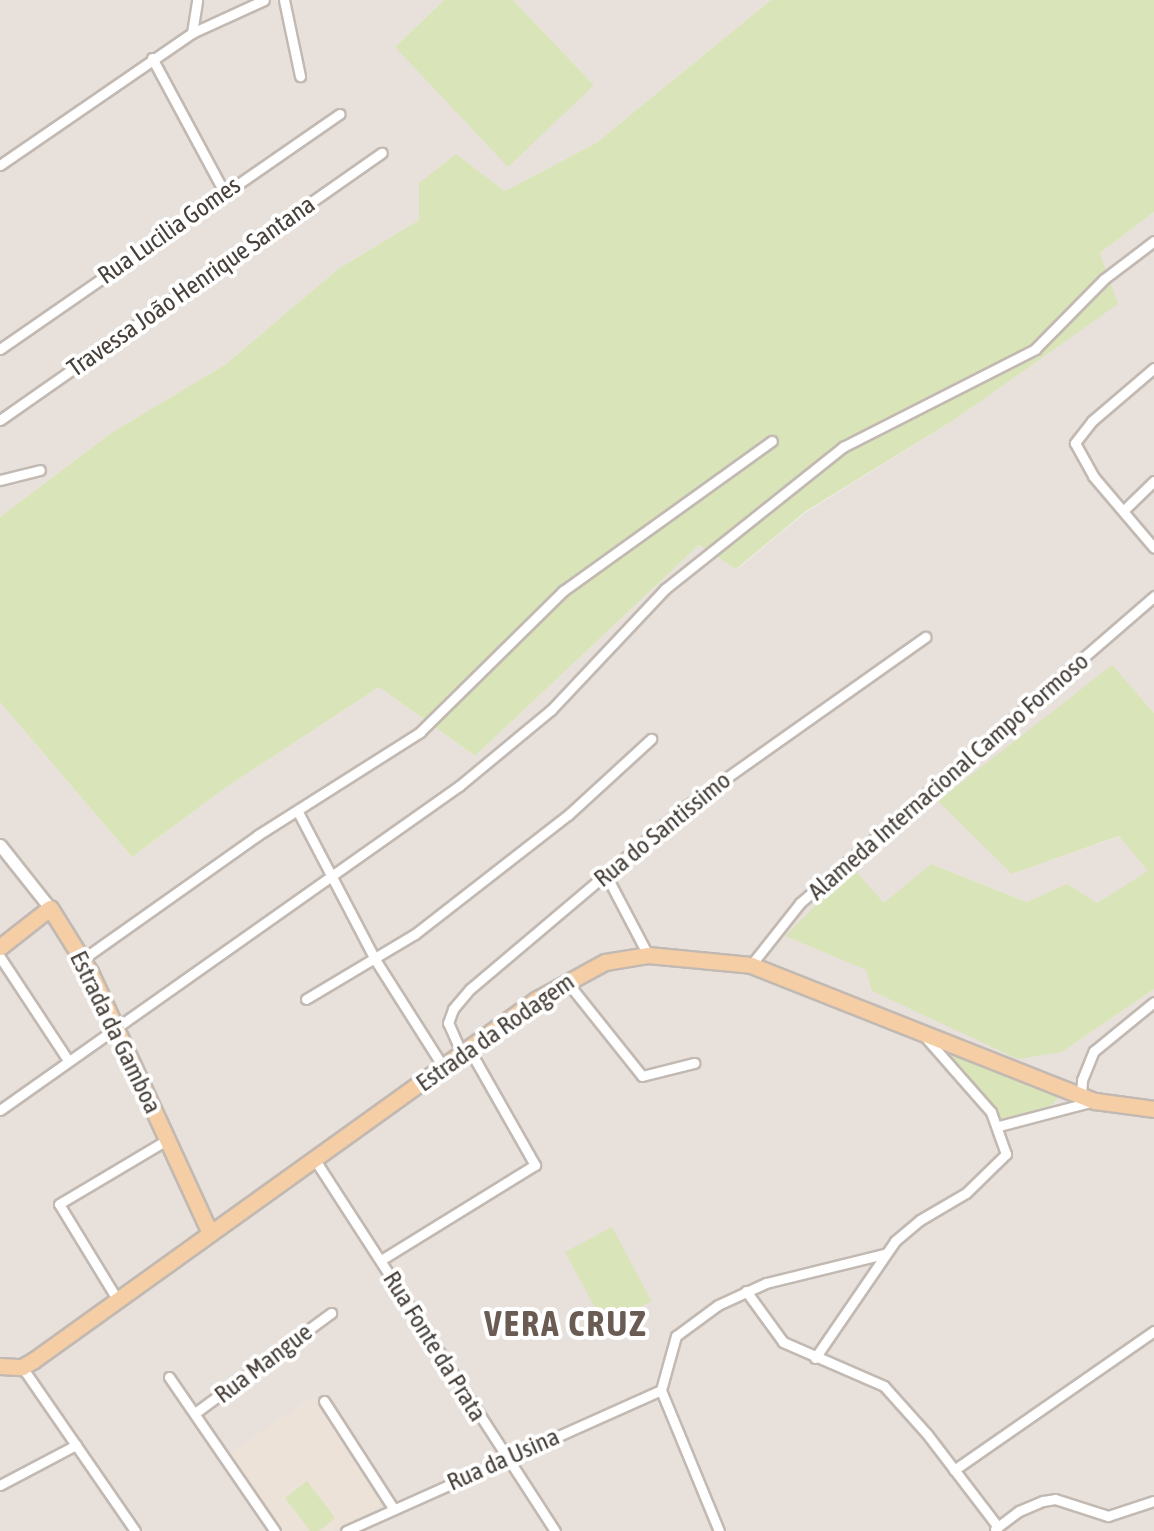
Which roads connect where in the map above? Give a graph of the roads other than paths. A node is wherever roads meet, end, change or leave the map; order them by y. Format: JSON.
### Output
{"nodes":[{"id":1,"x":197,"y":0,"type":"edge"},
{"id":2,"x":264,"y":0,"type":"edge"},
{"id":3,"x":284,"y":0,"type":"edge"},
{"id":4,"x":192,"y":32,"type":"junction"},
{"id":5,"x":152,"y":58,"type":"junction"},
{"id":6,"x":300,"y":76,"type":"dead end"},
{"id":7,"x":340,"y":114,"type":"dead end"},
{"id":8,"x":382,"y":153,"type":"dead end"},
{"id":9,"x":0,"y":165,"type":"edge"},
{"id":10,"x":223,"y":190,"type":"junction"},
{"id":11,"x":1154,"y":241,"type":"edge"},
{"id":12,"x":0,"y":349,"type":"edge"},
{"id":13,"x":1154,"y":368,"type":"edge"},
{"id":14,"x":0,"y":420,"type":"edge"},
{"id":15,"x":772,"y":441,"type":"dead end"},
{"id":16,"x":40,"y":470,"type":"dead end"},
{"id":17,"x":0,"y":480,"type":"edge"},
{"id":18,"x":1154,"y":481,"type":"edge"},
{"id":19,"x":1123,"y":511,"type":"junction"},
{"id":20,"x":1154,"y":548,"type":"edge"},
{"id":21,"x":1154,"y":596,"type":"edge"},
{"id":22,"x":925,"y":637,"type":"dead end"},
{"id":23,"x":651,"y":739,"type":"dead end"},
{"id":24,"x":298,"y":812,"type":"junction"},
{"id":25,"x":0,"y":845,"type":"edge"},
{"id":26,"x":606,"y":875,"type":"junction"},
{"id":27,"x":332,"y":880,"type":"junction"},
{"id":28,"x":50,"y":908,"type":"junction"},
{"id":29,"x":0,"y":947,"type":"edge"},
{"id":30,"x":648,"y":955,"type":"junction"},
{"id":31,"x":0,"y":957,"type":"edge"},
{"id":32,"x":83,"y":959,"type":"junction"},
{"id":33,"x":376,"y":962,"type":"junction"},
{"id":34,"x":751,"y":966,"type":"junction"},
{"id":35,"x":565,"y":980,"type":"junction"},
{"id":36,"x":306,"y":1000,"type":"dead end"},
{"id":37,"x":1154,"y":1002,"type":"edge"},
{"id":38,"x":116,"y":1026,"type":"junction"},
{"id":39,"x":917,"y":1028,"type":"junction"},
{"id":40,"x":466,"y":1052,"type":"junction"},
{"id":41,"x":68,"y":1060,"type":"junction"},
{"id":42,"x":694,"y":1064,"type":"dead end"},
{"id":43,"x":444,"y":1068,"type":"junction"},
{"id":44,"x":1088,"y":1098,"type":"junction"},
{"id":45,"x":0,"y":1110,"type":"edge"},
{"id":46,"x":1154,"y":1110,"type":"edge"},
{"id":47,"x":1000,"y":1126,"type":"junction"},
{"id":48,"x":167,"y":1140,"type":"junction"},
{"id":49,"x":315,"y":1160,"type":"junction"},
{"id":50,"x":210,"y":1233,"type":"junction"},
{"id":51,"x":884,"y":1254,"type":"junction"},
{"id":52,"x":381,"y":1260,"type":"junction"},
{"id":53,"x":746,"y":1291,"type":"junction"},
{"id":54,"x":117,"y":1299,"type":"junction"},
{"id":55,"x":331,"y":1312,"type":"dead end"},
{"id":56,"x":1154,"y":1331,"type":"edge"},
{"id":57,"x":815,"y":1358,"type":"junction"},
{"id":58,"x":0,"y":1366,"type":"edge"},
{"id":59,"x":22,"y":1367,"type":"junction"},
{"id":60,"x":169,"y":1377,"type":"dead end"},
{"id":61,"x":661,"y":1390,"type":"junction"},
{"id":62,"x":324,"y":1401,"type":"dead end"},
{"id":63,"x":195,"y":1413,"type":"junction"},
{"id":64,"x":76,"y":1445,"type":"junction"},
{"id":65,"x":506,"y":1458,"type":"junction"},
{"id":66,"x":954,"y":1470,"type":"junction"},
{"id":67,"x":0,"y":1486,"type":"edge"},
{"id":68,"x":1154,"y":1501,"type":"edge"},
{"id":69,"x":393,"y":1508,"type":"junction"},
{"id":70,"x":996,"y":1529,"type":"edge"},
{"id":71,"x":135,"y":1531,"type":"edge"},
{"id":72,"x":275,"y":1531,"type":"edge"},
{"id":73,"x":346,"y":1531,"type":"edge"},
{"id":74,"x":556,"y":1531,"type":"edge"},
{"id":75,"x":719,"y":1531,"type":"edge"}],
"edges":[{"from":1,"to":4,"type":"street"},
{"from":2,"to":4,"type":"street"},
{"from":3,"to":6,"type":"street"},
{"from":4,"to":5,"type":"street"},
{"from":5,"to":9,"type":"street"},
{"from":5,"to":10,"type":"street"},
{"from":7,"to":10,"type":"street","name":"Rua Lucilia Gomes"},
{"from":8,"to":14,"type":"street","name":"Travessa João Henrique Santana"},
{"from":10,"to":12,"type":"street","name":"Rua Lucilia Gomes"},
{"from":11,"to":27,"type":"street"},
{"from":13,"to":19,"type":"street"},
{"from":15,"to":24,"type":"street"},
{"from":16,"to":17,"type":"street"},
{"from":18,"to":19,"type":"street"},
{"from":19,"to":20,"type":"street"},
{"from":21,"to":34,"type":"street","name":"Alameda Internacional Campo Formoso"},
{"from":22,"to":26,"type":"street","name":"Rua do Santissimo"},
{"from":23,"to":33,"type":"street"},
{"from":24,"to":27,"type":"street"},
{"from":24,"to":32,"type":"street"},
{"from":25,"to":28,"type":"street","name":"Estrada da Gamboa"},
{"from":26,"to":30,"type":"street"},
{"from":26,"to":40,"type":"street","name":"Rua do Santissimo"},
{"from":27,"to":33,"type":"street"},
{"from":27,"to":38,"type":"street"},
{"from":28,"to":29,"type":"main road"},
{"from":28,"to":32,"type":"main road","name":"Estrada da Gamboa"},
{"from":30,"to":34,"type":"main road","name":"Estrada da Rodagem"},
{"from":30,"to":35,"type":"main road","name":"Estrada da Rodagem"},
{"from":31,"to":41,"type":"street"},
{"from":32,"to":38,"type":"main road","name":"Estrada da Gamboa"},
{"from":33,"to":36,"type":"street"},
{"from":33,"to":43,"type":"street"},
{"from":34,"to":39,"type":"main road","name":"Estrada da Rodagem"},
{"from":35,"to":40,"type":"main road","name":"Estrada da Rodagem"},
{"from":35,"to":42,"type":"street"},
{"from":37,"to":44,"type":"street"},
{"from":38,"to":41,"type":"street"},
{"from":38,"to":48,"type":"main road","name":"Estrada da Gamboa"},
{"from":39,"to":44,"type":"main road","name":"Estrada da Rodagem"},
{"from":39,"to":47,"type":"street"},
{"from":40,"to":43,"type":"main road","name":"Estrada da Rodagem"},
{"from":40,"to":52,"type":"street","name":"Rua do Santissimo"},
{"from":41,"to":45,"type":"street"},
{"from":43,"to":49,"type":"main road","name":"Estrada da Rodagem"},
{"from":44,"to":46,"type":"main road","name":"Estrada da Rodagem"},
{"from":44,"to":47,"type":"street"},
{"from":47,"to":51,"type":"street"},
{"from":48,"to":50,"type":"main road","name":"Estrada da Gamboa"},
{"from":48,"to":54,"type":"street"},
{"from":49,"to":50,"type":"main road","name":"Estrada da Rodagem"},
{"from":49,"to":52,"type":"street","name":"Rua Fonte da Prata"},
{"from":50,"to":54,"type":"main road","name":"Estrada da Rodagem"},
{"from":51,"to":53,"type":"street"},
{"from":51,"to":57,"type":"street"},
{"from":52,"to":65,"type":"street","name":"Rua Fonte da Prata"},
{"from":53,"to":57,"type":"street"},
{"from":53,"to":61,"type":"street"},
{"from":54,"to":59,"type":"main road","name":"Estrada da Rodagem"},
{"from":55,"to":63,"type":"street","name":"Rua Mangue"},
{"from":56,"to":66,"type":"street"},
{"from":57,"to":66,"type":"street"},
{"from":58,"to":59,"type":"main road"},
{"from":59,"to":64,"type":"street"},
{"from":60,"to":63,"type":"street"},
{"from":61,"to":65,"type":"street","name":"Rua da Usina"},
{"from":61,"to":75,"type":"street"},
{"from":62,"to":69,"type":"street"},
{"from":63,"to":72,"type":"street"},
{"from":64,"to":67,"type":"street"},
{"from":64,"to":71,"type":"street"},
{"from":65,"to":69,"type":"street","name":"Rua da Usina"},
{"from":65,"to":74,"type":"street","name":"Rua Fonte da Prata"},
{"from":66,"to":70,"type":"street"},
{"from":68,"to":70,"type":"street"},
{"from":69,"to":73,"type":"street","name":"Rua da Usina"}]}
